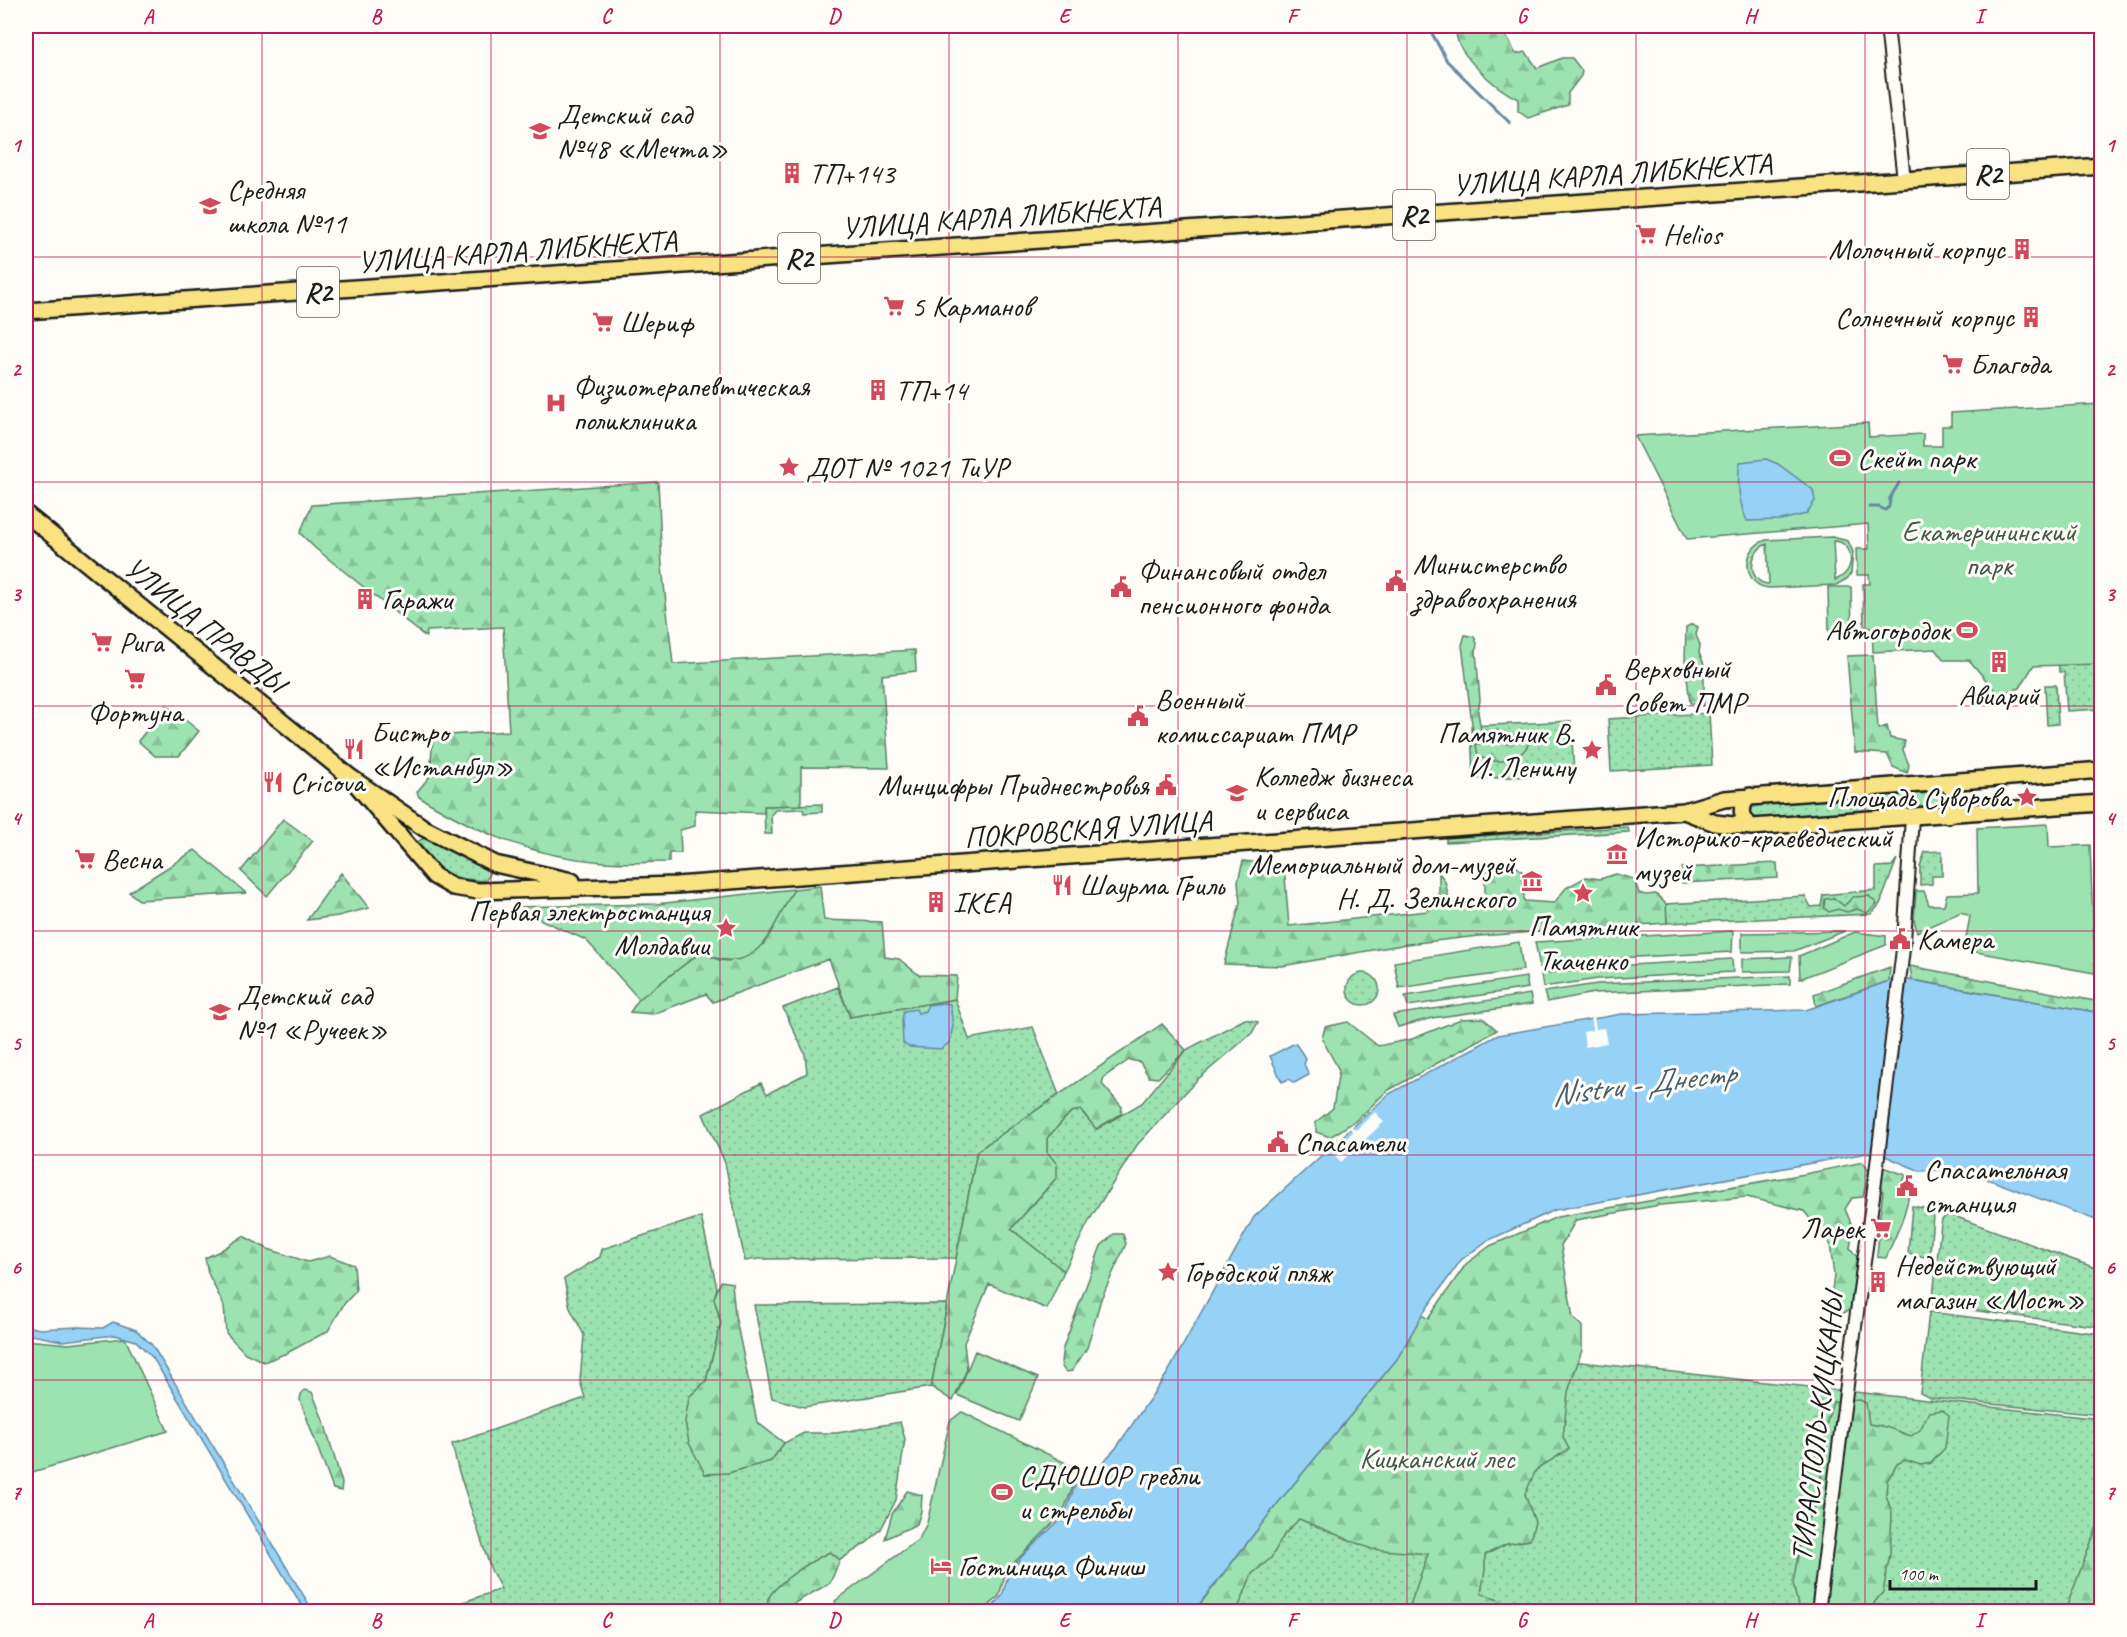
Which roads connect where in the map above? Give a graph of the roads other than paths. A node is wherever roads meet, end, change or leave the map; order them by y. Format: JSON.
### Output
{"nodes":[{"id":1,"x":1887,"y":26,"type":"edge"},
{"id":2,"x":2102,"y":166,"type":"edge"},
{"id":3,"x":1904,"y":180,"type":"junction"},
{"id":4,"x":26,"y":311,"type":"edge"},
{"id":5,"x":26,"y":514,"type":"edge"},
{"id":6,"x":2102,"y":770,"type":"edge"},
{"id":7,"x":350,"y":777,"type":"junction"},
{"id":8,"x":1945,"y":782,"type":"junction"},
{"id":9,"x":1750,"y":796,"type":"junction"},
{"id":10,"x":2102,"y":803,"type":"edge"},
{"id":11,"x":1684,"y":811,"type":"junction"},
{"id":12,"x":1947,"y":815,"type":"junction"},
{"id":13,"x":1912,"y":817,"type":"junction"},
{"id":14,"x":1752,"y":827,"type":"junction"},
{"id":15,"x":424,"y":828,"type":"junction"},
{"id":16,"x":408,"y":847,"type":"junction"},
{"id":17,"x":495,"y":864,"type":"junction"},
{"id":18,"x":604,"y":887,"type":"junction"},
{"id":19,"x":465,"y":890,"type":"joint"},
{"id":20,"x":490,"y":891,"type":"junction"},
{"id":21,"x":1818,"y":1611,"type":"edge"}],
"edges":[{"from":1,"to":3,"type":"street"},
{"from":2,"to":3,"type":"main road","name":"УЛИЦА КАРЛА ЛИБКНЕХТА","number":"R2"},
{"from":3,"to":4,"type":"main road","name":"УЛИЦА КАРЛА ЛИБКНЕХТА","number":"R2"},
{"from":5,"to":7,"type":"main road","name":"УЛИЦА ПРАВДЫ"},
{"from":6,"to":8,"type":"main road","name":"ПОКРОВСКАЯ УЛИЦА"},
{"from":7,"to":15,"type":"main road","name":"УЛИЦА ПРАВДЫ"},
{"from":7,"to":16,"type":"main road","name":"УЛИЦА ПРАВДЫ"},
{"from":8,"to":9,"type":"main road","name":"ПОКРОВСКАЯ УЛИЦА"},
{"from":8,"to":12,"type":"main road"},
{"from":9,"to":11,"type":"main road","name":"ПОКРОВСКАЯ УЛИЦА"},
{"from":9,"to":14,"type":"main road"},
{"from":10,"to":12,"type":"main road","name":"ПОКРОВСКАЯ УЛИЦА"},
{"from":11,"to":14,"type":"main road","name":"ПОКРОВСКАЯ УЛИЦА"},
{"from":11,"to":18,"type":"main road","name":"ПОКРОВСКАЯ УЛИЦА"},
{"from":12,"to":13,"type":"main road","name":"ПОКРОВСКАЯ УЛИЦА"},
{"from":13,"to":14,"type":"main road","name":"ПОКРОВСКАЯ УЛИЦА"},
{"from":13,"to":21,"type":"street","name":"ТИРАСПОЛЬ-КИЦКАНЫ"},
{"from":15,"to":16,"type":"main road"},
{"from":15,"to":17,"type":"main road","name":"УЛИЦА ПРАВДЫ"},
{"from":16,"to":19,"type":"main road","name":"УЛИЦА ПРАВДЫ"},
{"from":17,"to":18,"type":"main road","name":"ПОКРОВСКАЯ УЛИЦА"},
{"from":17,"to":20,"type":"main road"},
{"from":18,"to":20,"type":"main road","name":"ПОКРОВСКАЯ УЛИЦА"},
{"from":19,"to":20,"type":"main road","name":"ПОКРОВСКАЯ УЛИЦА"}]}
